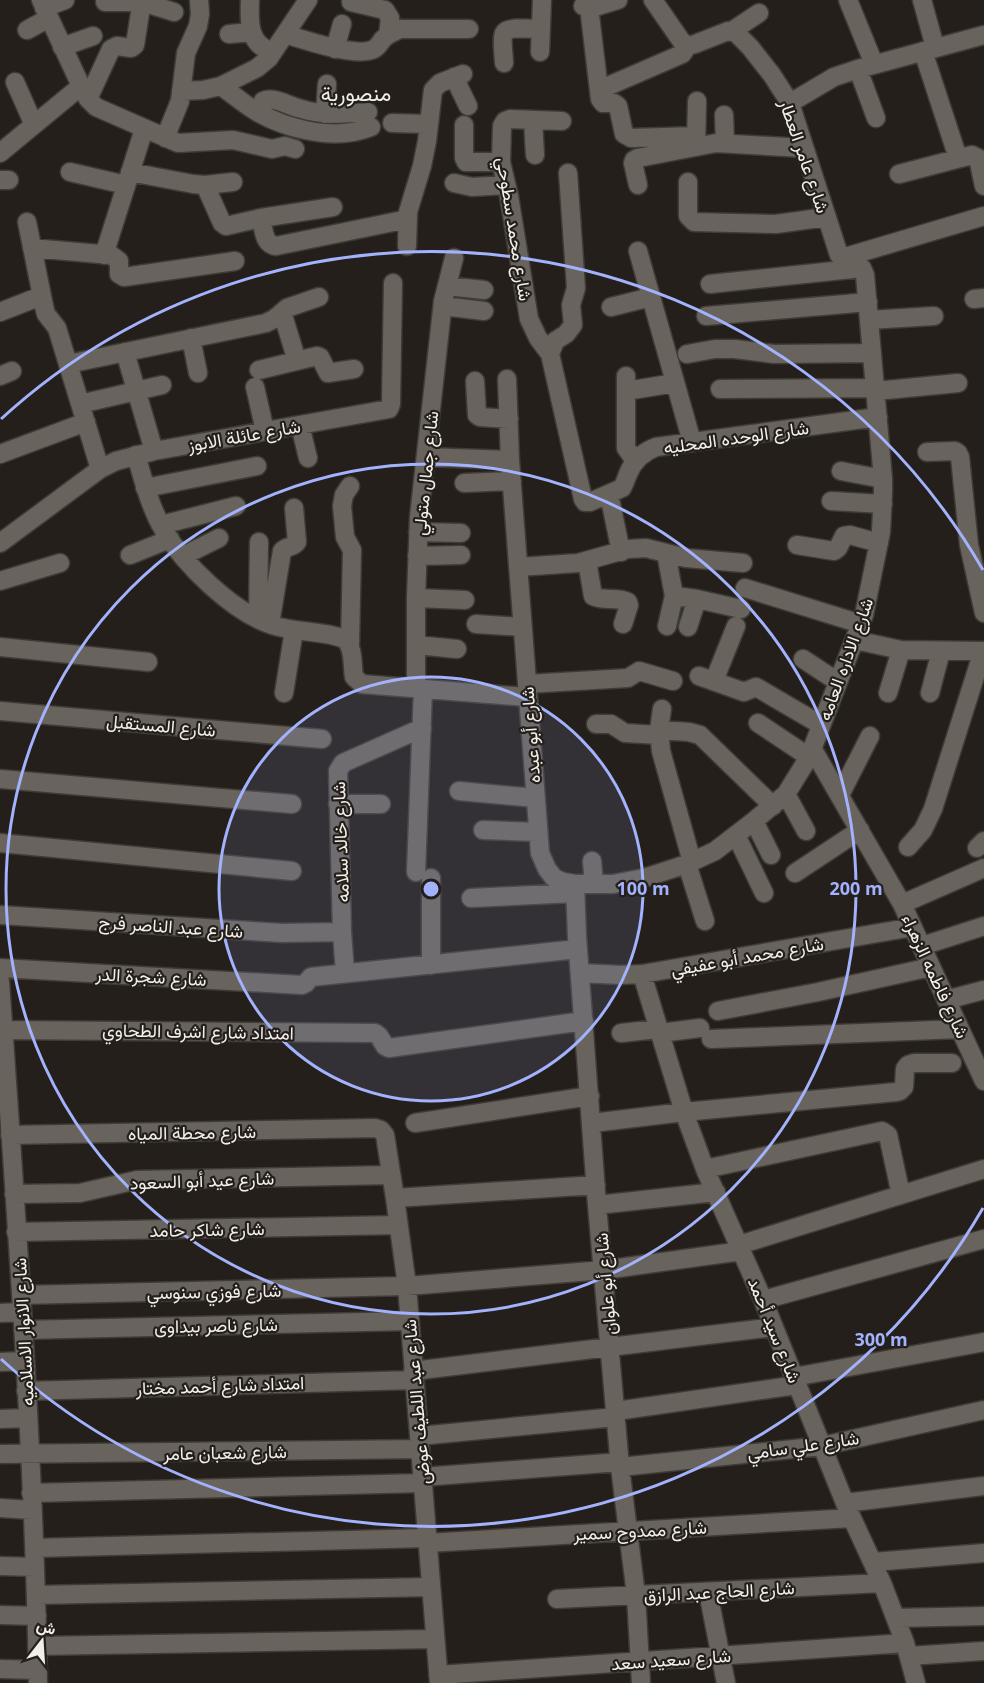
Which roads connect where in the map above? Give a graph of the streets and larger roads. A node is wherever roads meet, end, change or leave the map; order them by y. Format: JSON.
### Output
{"nodes":[{"id":1,"x":65,"y":0,"type":"edge"},
{"id":2,"x":200,"y":0,"type":"edge"},
{"id":3,"x":250,"y":0,"type":"edge"},
{"id":4,"x":308,"y":0,"type":"edge"},
{"id":5,"x":616,"y":0,"type":"edge"},
{"id":6,"x":652,"y":0,"type":"edge"},
{"id":7,"x":848,"y":0,"type":"edge"},
{"id":8,"x":922,"y":0,"type":"edge"},
{"id":9,"x":142,"y":1,"type":"edge"},
{"id":10,"x":536,"y":1,"type":"edge"},
{"id":11,"x":105,"y":2,"type":"dead end"},
{"id":12,"x":351,"y":2,"type":"dead end"},
{"id":13,"x":45,"y":9,"type":"edge"},
{"id":14,"x":174,"y":12,"type":"dead end"},
{"id":15,"x":759,"y":13,"type":"dead end"},
{"id":16,"x":342,"y":24,"type":"dead end"},
{"id":17,"x":469,"y":29,"type":"dead end"},
{"id":18,"x":541,"y":29,"type":"junction"},
{"id":19,"x":27,"y":30,"type":"dead end"},
{"id":20,"x":732,"y":31,"type":"junction"},
{"id":21,"x":252,"y":32,"type":"junction"},
{"id":22,"x":229,"y":34,"type":"dead end"},
{"id":23,"x":285,"y":34,"type":"junction"},
{"id":24,"x":388,"y":35,"type":"junction"},
{"id":25,"x":984,"y":35,"type":"edge"},
{"id":26,"x":93,"y":36,"type":"dead end"},
{"id":27,"x":686,"y":44,"type":"junction"},
{"id":28,"x":62,"y":46,"type":"junction"},
{"id":29,"x":335,"y":49,"type":"junction"},
{"id":30,"x":929,"y":49,"type":"junction"},
{"id":31,"x":273,"y":52,"type":"junction"},
{"id":32,"x":540,"y":52,"type":"dead end"},
{"id":33,"x":504,"y":63,"type":"dead end"},
{"id":34,"x":866,"y":67,"type":"junction"},
{"id":35,"x":15,"y":82,"type":"dead end"},
{"id":36,"x":327,"y":84,"type":"dead end"},
{"id":37,"x":221,"y":86,"type":"junction"},
{"id":38,"x":181,"y":91,"type":"junction"},
{"id":39,"x":85,"y":92,"type":"junction"},
{"id":40,"x":600,"y":95,"type":"junction"},
{"id":41,"x":697,"y":102,"type":"dead end"},
{"id":42,"x":790,"y":103,"type":"junction"},
{"id":43,"x":468,"y":106,"type":"dead end"},
{"id":44,"x":259,"y":113,"type":"junction"},
{"id":45,"x":325,"y":114,"type":"junction"},
{"id":46,"x":723,"y":115,"type":"dead end"},
{"id":47,"x":876,"y":118,"type":"dead end"},
{"id":48,"x":534,"y":120,"type":"junction"},
{"id":49,"x":562,"y":121,"type":"dead end"},
{"id":50,"x":392,"y":123,"type":"dead end"},
{"id":51,"x":428,"y":124,"type":"junction"},
{"id":52,"x":34,"y":125,"type":"junction"},
{"id":53,"x":464,"y":125,"type":"dead end"},
{"id":54,"x":144,"y":129,"type":"junction"},
{"id":55,"x":165,"y":138,"type":"junction"},
{"id":56,"x":696,"y":141,"type":"junction"},
{"id":57,"x":725,"y":143,"type":"junction"},
{"id":58,"x":804,"y":148,"type":"junction"},
{"id":59,"x":295,"y":149,"type":"dead end"},
{"id":60,"x":0,"y":153,"type":"edge"},
{"id":61,"x":535,"y":155,"type":"dead end"},
{"id":62,"x":958,"y":158,"type":"junction"},
{"id":63,"x":501,"y":162,"type":"junction"},
{"id":64,"x":70,"y":172,"type":"dead end"},
{"id":65,"x":568,"y":173,"type":"dead end"},
{"id":66,"x":899,"y":174,"type":"dead end"},
{"id":67,"x":128,"y":178,"type":"junction"},
{"id":68,"x":233,"y":182,"type":"dead end"},
{"id":69,"x":688,"y":182,"type":"dead end"},
{"id":70,"x":454,"y":183,"type":"dead end"},
{"id":71,"x":205,"y":185,"type":"junction"},
{"id":72,"x":506,"y":185,"type":"junction"},
{"id":73,"x":638,"y":185,"type":"dead end"},
{"id":74,"x":984,"y":186,"type":"edge"},
{"id":75,"x":333,"y":207,"type":"dead end"},
{"id":76,"x":984,"y":216,"type":"edge"},
{"id":77,"x":826,"y":217,"type":"junction"},
{"id":78,"x":261,"y":218,"type":"junction"},
{"id":79,"x":408,"y":219,"type":"junction"},
{"id":80,"x":27,"y":222,"type":"dead end"},
{"id":81,"x":406,"y":246,"type":"dead end"},
{"id":82,"x":32,"y":248,"type":"junction"},
{"id":83,"x":638,"y":251,"type":"dead end"},
{"id":84,"x":104,"y":255,"type":"junction"},
{"id":85,"x":454,"y":258,"type":"dead end"},
{"id":86,"x":842,"y":258,"type":"junction"},
{"id":87,"x":235,"y":261,"type":"dead end"},
{"id":88,"x":862,"y":268,"type":"junction"},
{"id":89,"x":393,"y":284,"type":"dead end"},
{"id":90,"x":710,"y":284,"type":"dead end"},
{"id":91,"x":447,"y":286,"type":"junction"},
{"id":92,"x":484,"y":290,"type":"dead end"},
{"id":93,"x":42,"y":296,"type":"junction"},
{"id":94,"x":319,"y":297,"type":"dead end"},
{"id":95,"x":651,"y":297,"type":"junction"},
{"id":96,"x":443,"y":306,"type":"junction"},
{"id":97,"x":611,"y":307,"type":"dead end"},
{"id":98,"x":484,"y":311,"type":"dead end"},
{"id":99,"x":868,"y":311,"type":"junction"},
{"id":100,"x":0,"y":312,"type":"edge"},
{"id":101,"x":282,"y":312,"type":"junction"},
{"id":102,"x":706,"y":316,"type":"dead end"},
{"id":103,"x":934,"y":316,"type":"dead end"},
{"id":104,"x":191,"y":338,"type":"junction"},
{"id":105,"x":125,"y":352,"type":"junction"},
{"id":106,"x":872,"y":352,"type":"junction"},
{"id":107,"x":550,"y":354,"type":"junction"},
{"id":108,"x":687,"y":354,"type":"dead end"},
{"id":109,"x":297,"y":361,"type":"junction"},
{"id":110,"x":68,"y":364,"type":"junction"},
{"id":111,"x":354,"y":369,"type":"dead end"},
{"id":112,"x":198,"y":373,"type":"dead end"},
{"id":113,"x":507,"y":379,"type":"dead end"},
{"id":114,"x":475,"y":381,"type":"dead end"},
{"id":115,"x":675,"y":383,"type":"junction"},
{"id":116,"x":958,"y":383,"type":"dead end"},
{"id":117,"x":162,"y":385,"type":"dead end"},
{"id":118,"x":720,"y":389,"type":"dead end"},
{"id":119,"x":876,"y":389,"type":"junction"},
{"id":120,"x":136,"y":391,"type":"junction"},
{"id":121,"x":83,"y":413,"type":"junction"},
{"id":122,"x":878,"y":417,"type":"junction"},
{"id":123,"x":509,"y":419,"type":"junction"},
{"id":124,"x":300,"y":425,"type":"junction"},
{"id":125,"x":265,"y":431,"type":"junction"},
{"id":126,"x":693,"y":442,"type":"junction"},
{"id":127,"x":154,"y":451,"type":"junction"},
{"id":128,"x":927,"y":452,"type":"dead end"},
{"id":129,"x":0,"y":454,"type":"edge"},
{"id":130,"x":136,"y":455,"type":"junction"},
{"id":131,"x":426,"y":457,"type":"junction"},
{"id":132,"x":639,"y":457,"type":"junction"},
{"id":133,"x":308,"y":458,"type":"dead end"},
{"id":134,"x":510,"y":460,"type":"junction"},
{"id":135,"x":257,"y":466,"type":"dead end"},
{"id":136,"x":100,"y":469,"type":"junction"},
{"id":137,"x":841,"y":471,"type":"dead end"},
{"id":138,"x":882,"y":479,"type":"junction"},
{"id":139,"x":512,"y":482,"type":"junction"},
{"id":140,"x":464,"y":483,"type":"dead end"},
{"id":141,"x":350,"y":486,"type":"dead end"},
{"id":142,"x":146,"y":488,"type":"junction"},
{"id":143,"x":609,"y":494,"type":"junction"},
{"id":144,"x":831,"y":501,"type":"dead end"},
{"id":145,"x":883,"y":504,"type":"junction"},
{"id":146,"x":236,"y":506,"type":"dead end"},
{"id":147,"x":294,"y":508,"type":"dead end"},
{"id":148,"x":166,"y":532,"type":"junction"},
{"id":149,"x":418,"y":532,"type":"junction"},
{"id":150,"x":461,"y":533,"type":"dead end"},
{"id":151,"x":219,"y":538,"type":"dead end"},
{"id":152,"x":259,"y":542,"type":"dead end"},
{"id":153,"x":0,"y":543,"type":"edge"},
{"id":154,"x":879,"y":543,"type":"junction"},
{"id":155,"x":797,"y":545,"type":"dead end"},
{"id":156,"x":621,"y":552,"type":"junction"},
{"id":157,"x":666,"y":553,"type":"junction"},
{"id":158,"x":130,"y":555,"type":"dead end"},
{"id":159,"x":461,"y":555,"type":"dead end"},
{"id":160,"x":183,"y":556,"type":"junction"},
{"id":161,"x":417,"y":556,"type":"junction"},
{"id":162,"x":586,"y":561,"type":"junction"},
{"id":163,"x":60,"y":563,"type":"dead end"},
{"id":164,"x":743,"y":563,"type":"dead end"},
{"id":165,"x":518,"y":567,"type":"junction"},
{"id":166,"x":0,"y":581,"type":"edge"},
{"id":167,"x":745,"y":588,"type":"dead end"},
{"id":168,"x":674,"y":596,"type":"junction"},
{"id":169,"x":416,"y":598,"type":"junction"},
{"id":170,"x":697,"y":599,"type":"junction"},
{"id":171,"x":465,"y":600,"type":"dead end"},
{"id":172,"x":984,"y":613,"type":"edge"},
{"id":173,"x":264,"y":621,"type":"junction"},
{"id":174,"x":476,"y":624,"type":"dead end"},
{"id":175,"x":623,"y":624,"type":"dead end"},
{"id":176,"x":666,"y":626,"type":"dead end"},
{"id":177,"x":522,"y":627,"type":"junction"},
{"id":178,"x":688,"y":627,"type":"dead end"},
{"id":179,"x":294,"y":630,"type":"junction"},
{"id":180,"x":858,"y":632,"type":"junction"},
{"id":181,"x":350,"y":645,"type":"junction"},
{"id":182,"x":416,"y":645,"type":"junction"},
{"id":183,"x":0,"y":647,"type":"edge"},
{"id":184,"x":457,"y":649,"type":"dead end"},
{"id":185,"x":901,"y":650,"type":"junction"},
{"id":186,"x":941,"y":651,"type":"junction"},
{"id":187,"x":984,"y":651,"type":"edge"},
{"id":188,"x":802,"y":659,"type":"dead end"},
{"id":189,"x":148,"y":662,"type":"dead end"},
{"id":190,"x":673,"y":681,"type":"dead end"},
{"id":191,"x":838,"y":682,"type":"junction"},
{"id":192,"x":420,"y":689,"type":"junction"},
{"id":193,"x":527,"y":691,"type":"junction"},
{"id":194,"x":284,"y":693,"type":"dead end"},
{"id":195,"x":888,"y":693,"type":"dead end"},
{"id":196,"x":930,"y":693,"type":"dead end"},
{"id":197,"x":662,"y":709,"type":"dead end"},
{"id":198,"x":0,"y":711,"type":"edge"},
{"id":199,"x":758,"y":723,"type":"dead end"},
{"id":200,"x":596,"y":724,"type":"dead end"},
{"id":201,"x":821,"y":725,"type":"junction"},
{"id":202,"x":422,"y":728,"type":"junction"},
{"id":203,"x":659,"y":733,"type":"junction"},
{"id":204,"x":870,"y":736,"type":"dead end"},
{"id":205,"x":322,"y":739,"type":"dead end"},
{"id":206,"x":811,"y":752,"type":"junction"},
{"id":207,"x":0,"y":779,"type":"edge"},
{"id":208,"x":459,"y":791,"type":"dead end"},
{"id":209,"x":840,"y":795,"type":"junction"},
{"id":210,"x":535,"y":798,"type":"junction"},
{"id":211,"x":780,"y":800,"type":"junction"},
{"id":212,"x":292,"y":804,"type":"dead end"},
{"id":213,"x":338,"y":804,"type":"junction"},
{"id":214,"x":381,"y":804,"type":"dead end"},
{"id":215,"x":754,"y":821,"type":"junction"},
{"id":216,"x":483,"y":830,"type":"dead end"},
{"id":217,"x":860,"y":830,"type":"junction"},
{"id":218,"x":806,"y":831,"type":"dead end"},
{"id":219,"x":538,"y":832,"type":"junction"},
{"id":220,"x":736,"y":835,"type":"junction"},
{"id":221,"x":0,"y":843,"type":"edge"},
{"id":222,"x":908,"y":848,"type":"dead end"},
{"id":223,"x":771,"y":855,"type":"dead end"},
{"id":224,"x":592,"y":861,"type":"dead end"},
{"id":225,"x":689,"y":863,"type":"junction"},
{"id":226,"x":984,"y":868,"type":"edge"},
{"id":227,"x":292,"y":871,"type":"dead end"},
{"id":228,"x":795,"y":873,"type":"dead end"},
{"id":229,"x":594,"y":884,"type":"junction"},
{"id":230,"x":575,"y":889,"type":"junction"},
{"id":231,"x":764,"y":893,"type":"dead end"},
{"id":232,"x":471,"y":898,"type":"dead end"},
{"id":233,"x":902,"y":904,"type":"junction"},
{"id":234,"x":0,"y":915,"type":"edge"},
{"id":235,"x":705,"y":921,"type":"dead end"},
{"id":236,"x":984,"y":926,"type":"edge"},
{"id":237,"x":913,"y":927,"type":"junction"},
{"id":238,"x":342,"y":932,"type":"junction"},
{"id":239,"x":922,"y":946,"type":"junction"},
{"id":240,"x":578,"y":949,"type":"junction"},
{"id":241,"x":431,"y":965,"type":"junction"},
{"id":242,"x":931,"y":967,"type":"junction"},
{"id":243,"x":0,"y":968,"type":"edge"},
{"id":244,"x":345,"y":973,"type":"junction"},
{"id":245,"x":580,"y":973,"type":"junction"},
{"id":246,"x":642,"y":974,"type":"junction"},
{"id":247,"x":0,"y":981,"type":"edge"},
{"id":248,"x":984,"y":990,"type":"edge"},
{"id":249,"x":946,"y":1000,"type":"junction"},
{"id":250,"x":718,"y":1011,"type":"dead end"},
{"id":251,"x":584,"y":1021,"type":"junction"},
{"id":252,"x":2,"y":1029,"type":"edge"},
{"id":253,"x":960,"y":1029,"type":"junction"},
{"id":254,"x":659,"y":1031,"type":"junction"},
{"id":255,"x":621,"y":1033,"type":"dead end"},
{"id":256,"x":976,"y":1045,"type":"edge"},
{"id":257,"x":952,"y":1063,"type":"dead end"},
{"id":258,"x":984,"y":1081,"type":"edge"},
{"id":259,"x":590,"y":1096,"type":"junction"},
{"id":260,"x":4,"y":1100,"type":"edge"},
{"id":261,"x":684,"y":1112,"type":"junction"},
{"id":262,"x":415,"y":1123,"type":"dead end"},
{"id":263,"x":592,"y":1124,"type":"junction"},
{"id":264,"x":375,"y":1128,"type":"joint"},
{"id":265,"x":7,"y":1144,"type":"edge"},
{"id":266,"x":705,"y":1169,"type":"junction"},
{"id":267,"x":984,"y":1169,"type":"edge"},
{"id":268,"x":392,"y":1175,"type":"junction"},
{"id":269,"x":596,"y":1185,"type":"junction"},
{"id":270,"x":716,"y":1192,"type":"junction"},
{"id":271,"x":901,"y":1195,"type":"junction"},
{"id":272,"x":395,"y":1198,"type":"junction"},
{"id":273,"x":10,"y":1201,"type":"edge"},
{"id":274,"x":597,"y":1205,"type":"junction"},
{"id":275,"x":398,"y":1225,"type":"junction"},
{"id":276,"x":16,"y":1232,"type":"junction"},
{"id":277,"x":984,"y":1239,"type":"edge"},
{"id":278,"x":740,"y":1248,"type":"junction"},
{"id":279,"x":604,"y":1270,"type":"junction"},
{"id":280,"x":406,"y":1286,"type":"junction"},
{"id":281,"x":763,"y":1300,"type":"junction"},
{"id":282,"x":22,"y":1312,"type":"junction"},
{"id":283,"x":0,"y":1313,"type":"edge"},
{"id":284,"x":409,"y":1321,"type":"junction"},
{"id":285,"x":774,"y":1327,"type":"junction"},
{"id":286,"x":984,"y":1342,"type":"edge"},
{"id":287,"x":610,"y":1347,"type":"junction"},
{"id":288,"x":24,"y":1361,"type":"junction"},
{"id":289,"x":0,"y":1362,"type":"edge"},
{"id":290,"x":414,"y":1375,"type":"junction"},
{"id":291,"x":796,"y":1381,"type":"junction"},
{"id":292,"x":26,"y":1391,"type":"junction"},
{"id":293,"x":984,"y":1410,"type":"edge"},
{"id":294,"x":616,"y":1414,"type":"junction"},
{"id":295,"x":28,"y":1418,"type":"junction"},
{"id":296,"x":0,"y":1419,"type":"edge"},
{"id":297,"x":419,"y":1443,"type":"junction"},
{"id":298,"x":822,"y":1446,"type":"junction"},
{"id":299,"x":0,"y":1454,"type":"edge"},
{"id":300,"x":30,"y":1455,"type":"junction"},
{"id":301,"x":620,"y":1464,"type":"junction"},
{"id":302,"x":422,"y":1480,"type":"junction"},
{"id":303,"x":984,"y":1486,"type":"edge"},
{"id":304,"x":32,"y":1502,"type":"junction"},
{"id":305,"x":0,"y":1508,"type":"edge"},
{"id":306,"x":848,"y":1510,"type":"junction"},
{"id":307,"x":627,"y":1531,"type":"junction"},
{"id":308,"x":427,"y":1540,"type":"junction"},
{"id":309,"x":34,"y":1548,"type":"junction"},
{"id":310,"x":984,"y":1553,"type":"edge"},
{"id":311,"x":873,"y":1562,"type":"junction"},
{"id":312,"x":0,"y":1566,"type":"edge"},
{"id":313,"x":35,"y":1567,"type":"junction"},
{"id":314,"x":882,"y":1583,"type":"junction"},
{"id":315,"x":431,"y":1587,"type":"junction"},
{"id":316,"x":708,"y":1592,"type":"junction"},
{"id":317,"x":36,"y":1595,"type":"junction"},
{"id":318,"x":636,"y":1595,"type":"junction"},
{"id":319,"x":557,"y":1599,"type":"dead end"},
{"id":320,"x":0,"y":1615,"type":"edge"},
{"id":321,"x":37,"y":1616,"type":"junction"},
{"id":322,"x":984,"y":1616,"type":"edge"},
{"id":323,"x":896,"y":1618,"type":"junction"},
{"id":324,"x":435,"y":1639,"type":"junction"},
{"id":325,"x":37,"y":1646,"type":"junction"},
{"id":326,"x":907,"y":1650,"type":"junction"},
{"id":327,"x":984,"y":1651,"type":"edge"},
{"id":328,"x":721,"y":1656,"type":"junction"},
{"id":329,"x":640,"y":1661,"type":"junction"},
{"id":330,"x":0,"y":1669,"type":"edge"},
{"id":331,"x":38,"y":1676,"type":"edge"},
{"id":332,"x":439,"y":1679,"type":"edge"},
{"id":333,"x":641,"y":1683,"type":"edge"},
{"id":334,"x":726,"y":1683,"type":"edge"},
{"id":335,"x":916,"y":1683,"type":"edge"}],
"edges":[{"from":1,"to":13,"type":"street"},
{"from":2,"to":38,"type":"street"},
{"from":3,"to":21,"type":"street"},
{"from":4,"to":23,"type":"street"},
{"from":5,"to":40,"type":"street"},
{"from":6,"to":27,"type":"street"},
{"from":7,"to":34,"type":"street"},
{"from":8,"to":30,"type":"street"},
{"from":9,"to":11,"type":"street"},
{"from":9,"to":14,"type":"street"},
{"from":9,"to":39,"type":"street"},
{"from":10,"to":18,"type":"street"},
{"from":12,"to":24,"type":"street"},
{"from":13,"to":19,"type":"street"},
{"from":13,"to":28,"type":"street"},
{"from":15,"to":20,"type":"street"},
{"from":16,"to":29,"type":"street"},
{"from":17,"to":24,"type":"street"},
{"from":18,"to":32,"type":"street"},
{"from":18,"to":33,"type":"street"},
{"from":20,"to":27,"type":"street"},
{"from":20,"to":42,"type":"street","name":"شارع عامر العطار"},
{"from":21,"to":22,"type":"street"},
{"from":21,"to":31,"type":"street"},
{"from":23,"to":29,"type":"street"},
{"from":23,"to":31,"type":"street"},
{"from":24,"to":29,"type":"street"},
{"from":25,"to":30,"type":"street"},
{"from":26,"to":28,"type":"street"},
{"from":27,"to":40,"type":"street"},
{"from":28,"to":39,"type":"street"},
{"from":30,"to":34,"type":"street"},
{"from":30,"to":62,"type":"street"},
{"from":31,"to":37,"type":"street"},
{"from":34,"to":42,"type":"street"},
{"from":34,"to":47,"type":"street"},
{"from":35,"to":52,"type":"street"},
{"from":36,"to":45,"type":"street"},
{"from":37,"to":38,"type":"street"},
{"from":37,"to":44,"type":"street"},
{"from":38,"to":55,"type":"street"},
{"from":39,"to":52,"type":"street"},
{"from":39,"to":54,"type":"street"},
{"from":40,"to":56,"type":"street"},
{"from":41,"to":56,"type":"street"},
{"from":42,"to":58,"type":"street","name":"شارع عامر العطار"},
{"from":43,"to":51,"type":"street"},
{"from":44,"to":45,"type":"street"},
{"from":44,"to":45,"type":"street"},
{"from":46,"to":57,"type":"street"},
{"from":48,"to":49,"type":"street","name":"شارع محمد سطوحي"},
{"from":48,"to":61,"type":"street"},
{"from":48,"to":63,"type":"street","name":"شارع محمد سطوحي"},
{"from":50,"to":51,"type":"street"},
{"from":51,"to":79,"type":"street"},
{"from":52,"to":60,"type":"street"},
{"from":53,"to":63,"type":"street"},
{"from":54,"to":55,"type":"street"},
{"from":54,"to":67,"type":"street"},
{"from":55,"to":59,"type":"street"},
{"from":56,"to":57,"type":"street"},
{"from":56,"to":73,"type":"street"},
{"from":57,"to":58,"type":"street"},
{"from":58,"to":77,"type":"street","name":"شارع عامر العطار"},
{"from":62,"to":66,"type":"street"},
{"from":62,"to":74,"type":"street"},
{"from":63,"to":72,"type":"street","name":"شارع محمد سطوحي"},
{"from":64,"to":67,"type":"street"},
{"from":65,"to":107,"type":"street"},
{"from":67,"to":71,"type":"street"},
{"from":67,"to":84,"type":"street"},
{"from":68,"to":71,"type":"street"},
{"from":69,"to":77,"type":"street"},
{"from":70,"to":72,"type":"street"},
{"from":71,"to":78,"type":"street"},
{"from":72,"to":107,"type":"street","name":"شارع محمد سطوحي"},
{"from":75,"to":78,"type":"street"},
{"from":76,"to":86,"type":"street"},
{"from":77,"to":86,"type":"street","name":"شارع عامر العطار"},
{"from":78,"to":79,"type":"street"},
{"from":79,"to":81,"type":"street"},
{"from":80,"to":82,"type":"street"},
{"from":82,"to":84,"type":"street"},
{"from":82,"to":93,"type":"street"},
{"from":83,"to":95,"type":"street"},
{"from":84,"to":87,"type":"street"},
{"from":85,"to":91,"type":"street","name":"شارع جمال متولي"},
{"from":86,"to":88,"type":"street"},
{"from":88,"to":90,"type":"street"},
{"from":88,"to":99,"type":"street","name":"شارع الاداره العامه"},
{"from":89,"to":124,"type":"street","name":"شارع عائلة الابوز"},
{"from":91,"to":92,"type":"street"},
{"from":91,"to":96,"type":"street","name":"شارع جمال متولي"},
{"from":93,"to":100,"type":"street"},
{"from":93,"to":110,"type":"street"},
{"from":94,"to":101,"type":"street"},
{"from":95,"to":97,"type":"street"},
{"from":95,"to":115,"type":"street"},
{"from":96,"to":98,"type":"street"},
{"from":96,"to":131,"type":"street","name":"شارع جمال متولي"},
{"from":99,"to":102,"type":"street"},
{"from":99,"to":103,"type":"street"},
{"from":99,"to":106,"type":"street","name":"شارع الاداره العامه"},
{"from":101,"to":104,"type":"street"},
{"from":101,"to":109,"type":"street"},
{"from":104,"to":105,"type":"street"},
{"from":104,"to":112,"type":"street"},
{"from":105,"to":110,"type":"street"},
{"from":105,"to":120,"type":"street"},
{"from":106,"to":108,"type":"street"},
{"from":106,"to":119,"type":"street","name":"شارع الاداره العامه"},
{"from":107,"to":143,"type":"street"},
{"from":109,"to":111,"type":"street"},
{"from":109,"to":125,"type":"street"},
{"from":110,"to":121,"type":"street"},
{"from":113,"to":123,"type":"street","name":"شارع أبو عبده"},
{"from":114,"to":123,"type":"street"},
{"from":115,"to":126,"type":"street"},
{"from":115,"to":132,"type":"street"},
{"from":116,"to":119,"type":"street"},
{"from":117,"to":120,"type":"street"},
{"from":118,"to":119,"type":"street"},
{"from":119,"to":122,"type":"street","name":"شارع الاداره العامه"},
{"from":120,"to":121,"type":"street"},
{"from":120,"to":127,"type":"street"},
{"from":121,"to":129,"type":"street"},
{"from":121,"to":136,"type":"street"},
{"from":122,"to":126,"type":"street","name":"شارع الوحده المحليه"},
{"from":122,"to":138,"type":"street","name":"شارع الاداره العامه"},
{"from":123,"to":134,"type":"street","name":"شارع أبو عبده"},
{"from":124,"to":125,"type":"street","name":"شارع عائلة الابوز"},
{"from":124,"to":133,"type":"street"},
{"from":125,"to":127,"type":"street","name":"شارع عائلة الابوز"},
{"from":126,"to":132,"type":"street","name":"شارع الوحده المحليه"},
{"from":127,"to":130,"type":"street","name":"شارع عائلة الابوز"},
{"from":128,"to":172,"type":"street"},
{"from":130,"to":136,"type":"street","name":"شارع عائلة الابوز"},
{"from":130,"to":142,"type":"street"},
{"from":131,"to":134,"type":"street"},
{"from":131,"to":149,"type":"street","name":"شارع جمال متولي"},
{"from":132,"to":143,"type":"street","name":"شارع الوحده المحليه"},
{"from":134,"to":139,"type":"street","name":"شارع أبو عبده"},
{"from":135,"to":142,"type":"street"},
{"from":136,"to":153,"type":"street","name":"شارع عائلة الابوز"},
{"from":137,"to":138,"type":"street"},
{"from":138,"to":145,"type":"street","name":"شارع الاداره العامه"},
{"from":139,"to":140,"type":"street"},
{"from":139,"to":165,"type":"street","name":"شارع أبو عبده"},
{"from":141,"to":181,"type":"street"},
{"from":142,"to":148,"type":"street"},
{"from":143,"to":156,"type":"street"},
{"from":144,"to":145,"type":"street"},
{"from":145,"to":154,"type":"street","name":"شارع الاداره العامه"},
{"from":146,"to":148,"type":"street"},
{"from":147,"to":173,"type":"street"},
{"from":148,"to":158,"type":"street"},
{"from":148,"to":160,"type":"street"},
{"from":149,"to":150,"type":"street"},
{"from":149,"to":161,"type":"street","name":"شارع جمال متولي"},
{"from":151,"to":160,"type":"street"},
{"from":152,"to":173,"type":"street"},
{"from":154,"to":155,"type":"street"},
{"from":154,"to":180,"type":"street","name":"شارع الاداره العامه"},
{"from":156,"to":157,"type":"street"},
{"from":156,"to":162,"type":"street"},
{"from":157,"to":164,"type":"street"},
{"from":157,"to":168,"type":"street"},
{"from":159,"to":161,"type":"street"},
{"from":160,"to":173,"type":"street"},
{"from":161,"to":169,"type":"street","name":"شارع جمال متولي"},
{"from":162,"to":165,"type":"street"},
{"from":162,"to":175,"type":"street"},
{"from":163,"to":166,"type":"street"},
{"from":165,"to":177,"type":"street","name":"شارع أبو عبده"},
{"from":167,"to":180,"type":"street"},
{"from":168,"to":170,"type":"street"},
{"from":168,"to":176,"type":"street"},
{"from":169,"to":171,"type":"street"},
{"from":169,"to":182,"type":"street","name":"شارع جمال متولي"},
{"from":170,"to":178,"type":"street"},
{"from":170,"to":201,"type":"street"},
{"from":173,"to":179,"type":"street"},
{"from":174,"to":177,"type":"street"},
{"from":177,"to":193,"type":"street","name":"شارع أبو عبده"},
{"from":179,"to":181,"type":"street"},
{"from":179,"to":194,"type":"street"},
{"from":180,"to":185,"type":"street"},
{"from":180,"to":191,"type":"street","name":"شارع الاداره العامه"},
{"from":181,"to":192,"type":"street"},
{"from":182,"to":184,"type":"street"},
{"from":182,"to":192,"type":"street","name":"شارع جمال متولي"},
{"from":183,"to":189,"type":"street"},
{"from":185,"to":186,"type":"street"},
{"from":185,"to":195,"type":"street"},
{"from":186,"to":187,"type":"street"},
{"from":186,"to":196,"type":"street"},
{"from":187,"to":222,"type":"street"},
{"from":188,"to":191,"type":"street"},
{"from":190,"to":193,"type":"street"},
{"from":191,"to":201,"type":"street","name":"شارع الاداره العامه"},
{"from":192,"to":193,"type":"street"},
{"from":192,"to":202,"type":"street","name":"شارع جمال متولي"},
{"from":193,"to":210,"type":"street","name":"شارع أبو عبده"},
{"from":197,"to":203,"type":"street"},
{"from":198,"to":205,"type":"street","name":"شارع المستقبل"},
{"from":199,"to":206,"type":"street"},
{"from":200,"to":203,"type":"street"},
{"from":201,"to":206,"type":"street","name":"شارع الاداره العامه"},
{"from":202,"to":213,"type":"street","name":"شارع خالد سلامه"},
{"from":202,"to":241,"type":"street","name":"شارع جمال متولي"},
{"from":203,"to":211,"type":"street"},
{"from":203,"to":225,"type":"street"},
{"from":204,"to":209,"type":"street"},
{"from":206,"to":209,"type":"street","name":"شارع فاطمه الزهراء"},
{"from":206,"to":211,"type":"street","name":"شارع الاداره العامه"},
{"from":207,"to":212,"type":"street"},
{"from":208,"to":210,"type":"street"},
{"from":209,"to":217,"type":"street","name":"شارع فاطمه الزهراء"},
{"from":210,"to":219,"type":"street","name":"شارع أبو عبده"},
{"from":211,"to":215,"type":"street","name":"شارع الاداره العامه"},
{"from":211,"to":218,"type":"street"},
{"from":213,"to":214,"type":"street"},
{"from":213,"to":238,"type":"street","name":"شارع خالد سلامه"},
{"from":215,"to":220,"type":"street","name":"شارع الاداره العامه"},
{"from":215,"to":223,"type":"street"},
{"from":216,"to":219,"type":"street"},
{"from":217,"to":228,"type":"street"},
{"from":217,"to":233,"type":"street","name":"شارع فاطمه الزهراء"},
{"from":219,"to":230,"type":"street","name":"شارع أبو عبده"},
{"from":220,"to":225,"type":"street","name":"شارع الاداره العامه"},
{"from":220,"to":231,"type":"street"},
{"from":221,"to":227,"type":"street"},
{"from":224,"to":229,"type":"street"},
{"from":225,"to":229,"type":"street","name":"شارع الاداره العامه"},
{"from":225,"to":235,"type":"street"},
{"from":226,"to":233,"type":"street"},
{"from":229,"to":230,"type":"street","name":"شارع الاداره العامه"},
{"from":230,"to":232,"type":"street"},
{"from":230,"to":240,"type":"street","name":"شارع أبو علوان"},
{"from":233,"to":237,"type":"street","name":"شارع فاطمه الزهراء"},
{"from":234,"to":238,"type":"street","name":"شارع عبد الناصر فرج"},
{"from":236,"to":239,"type":"street"},
{"from":237,"to":239,"type":"street","name":"شارع فاطمه الزهراء"},
{"from":237,"to":246,"type":"street","name":"شارع محمد أبو عفيفي"},
{"from":238,"to":244,"type":"street","name":"شارع خالد سلامه"},
{"from":239,"to":242,"type":"street","name":"شارع فاطمه الزهراء"},
{"from":240,"to":241,"type":"street"},
{"from":240,"to":245,"type":"street","name":"شارع أبو علوان"},
{"from":241,"to":244,"type":"street"},
{"from":242,"to":249,"type":"street","name":"شارع فاطمه الزهراء"},
{"from":242,"to":250,"type":"street"},
{"from":243,"to":244,"type":"street","name":"شارع شجرة الدر"},
{"from":245,"to":246,"type":"street","name":"شارع محمد أبو عفيفي"},
{"from":245,"to":251,"type":"street","name":"شارع أبو علوان"},
{"from":246,"to":254,"type":"street","name":"شارع سيد أحمد"},
{"from":247,"to":252,"type":"street","name":"شارع الانوار الاسلاميه"},
{"from":248,"to":249,"type":"street"},
{"from":249,"to":253,"type":"street","name":"شارع فاطمه الزهراء"},
{"from":251,"to":252,"type":"street","name":"امتداد شارع اشرف الطحاوي"},
{"from":251,"to":259,"type":"street","name":"شارع أبو علوان"},
{"from":252,"to":260,"type":"street","name":"شارع الانوار الاسلاميه"},
{"from":253,"to":254,"type":"street"},
{"from":253,"to":256,"type":"street","name":"شارع فاطمه الزهراء"},
{"from":254,"to":255,"type":"street"},
{"from":254,"to":261,"type":"street","name":"شارع سيد أحمد"},
{"from":256,"to":258,"type":"street","name":"شارع فاطمه الزهراء"},
{"from":257,"to":261,"type":"street"},
{"from":259,"to":262,"type":"street"},
{"from":259,"to":263,"type":"street","name":"شارع أبو علوان"},
{"from":260,"to":265,"type":"street","name":"شارع الانوار الاسلاميه"},
{"from":261,"to":263,"type":"street"},
{"from":261,"to":266,"type":"street","name":"شارع سيد أحمد"},
{"from":263,"to":269,"type":"street","name":"شارع أبو علوان"},
{"from":264,"to":265,"type":"street","name":"شارع محطة المياه"},
{"from":264,"to":268,"type":"street","name":"شارع عبد اللطيف عوض"},
{"from":265,"to":273,"type":"street","name":"شارع الانوار الاسلاميه"},
{"from":266,"to":270,"type":"street","name":"شارع سيد أحمد"},
{"from":266,"to":271,"type":"street"},
{"from":267,"to":271,"type":"street","name":"شارع فوزي سنوسي"},
{"from":268,"to":272,"type":"street","name":"شارع عبد اللطيف عوض"},
{"from":268,"to":273,"type":"street","name":"شارع عيد أبو السعود"},
{"from":269,"to":272,"type":"street"},
{"from":269,"to":274,"type":"street","name":"شارع أبو علوان"},
{"from":270,"to":274,"type":"street"},
{"from":270,"to":278,"type":"street","name":"شارع سيد أحمد"},
{"from":271,"to":278,"type":"street","name":"شارع فوزي سنوسي"},
{"from":272,"to":275,"type":"street","name":"شارع عبد اللطيف عوض"},
{"from":273,"to":276,"type":"street","name":"شارع الانوار الاسلاميه"},
{"from":274,"to":279,"type":"street","name":"شارع أبو علوان"},
{"from":275,"to":276,"type":"street","name":"شارع شاكر حامد"},
{"from":275,"to":280,"type":"street","name":"شارع عبد اللطيف عوض"},
{"from":276,"to":282,"type":"street","name":"شارع الانوار الاسلاميه"},
{"from":277,"to":281,"type":"street"},
{"from":278,"to":279,"type":"street","name":"شارع فوزي سنوسي"},
{"from":278,"to":281,"type":"street","name":"شارع سيد أحمد"},
{"from":279,"to":280,"type":"street","name":"شارع فوزي سنوسي"},
{"from":279,"to":287,"type":"street","name":"شارع أبو علوان"},
{"from":280,"to":282,"type":"street","name":"شارع فوزي سنوسي"},
{"from":280,"to":284,"type":"street","name":"شارع عبد اللطيف عوض"},
{"from":281,"to":285,"type":"street","name":"شارع سيد أحمد"},
{"from":282,"to":283,"type":"street"},
{"from":282,"to":284,"type":"street","name":"شارع ناصر بيداوى"},
{"from":282,"to":288,"type":"street","name":"شارع الانوار الاسلاميه"},
{"from":284,"to":290,"type":"street","name":"شارع عبد اللطيف عوض"},
{"from":285,"to":287,"type":"street","name":"امتداد شارع أحمد مختار"},
{"from":285,"to":291,"type":"street","name":"شارع سيد أحمد"},
{"from":286,"to":291,"type":"street","name":"شارع شعبان عامر"},
{"from":287,"to":290,"type":"street","name":"امتداد شارع أحمد مختار"},
{"from":287,"to":294,"type":"street","name":"شارع أبو علوان"},
{"from":288,"to":289,"type":"street"},
{"from":288,"to":292,"type":"street","name":"شارع الانوار الاسلاميه"},
{"from":290,"to":292,"type":"street","name":"امتداد شارع أحمد مختار"},
{"from":290,"to":297,"type":"street","name":"شارع عبد اللطيف عوض"},
{"from":291,"to":294,"type":"street","name":"شارع شعبان عامر"},
{"from":291,"to":298,"type":"street","name":"شارع سيد أحمد"},
{"from":292,"to":295,"type":"street","name":"شارع الانوار الاسلاميه"},
{"from":293,"to":298,"type":"street","name":"شارع علي سامي"},
{"from":294,"to":297,"type":"street","name":"شارع شعبان عامر"},
{"from":294,"to":301,"type":"street","name":"شارع أبو علوان"},
{"from":295,"to":296,"type":"street"},
{"from":295,"to":300,"type":"street","name":"شارع الانوار الاسلاميه"},
{"from":297,"to":300,"type":"street","name":"شارع شعبان عامر"},
{"from":297,"to":302,"type":"street","name":"شارع عبد اللطيف عوض"},
{"from":298,"to":301,"type":"street","name":"شارع علي سامي"},
{"from":298,"to":306,"type":"street","name":"شارع سيد أحمد"},
{"from":299,"to":300,"type":"street","name":"شارع شعبان عامر"},
{"from":300,"to":304,"type":"street","name":"شارع الانوار الاسلاميه"},
{"from":301,"to":302,"type":"street","name":"شارع علي سامي"},
{"from":301,"to":307,"type":"street","name":"شارع أبو علوان"},
{"from":302,"to":304,"type":"street","name":"شارع علي سامي"},
{"from":302,"to":308,"type":"street","name":"شارع عبد اللطيف عوض"},
{"from":303,"to":306,"type":"street","name":"شارع ممدوح سمير"},
{"from":304,"to":305,"type":"street","name":"شارع علي سامي"},
{"from":304,"to":309,"type":"street","name":"شارع الانوار الاسلاميه"},
{"from":306,"to":307,"type":"street","name":"شارع ممدوح سمير"},
{"from":306,"to":311,"type":"street","name":"شارع سيد أحمد"},
{"from":307,"to":308,"type":"street","name":"شارع ممدوح سمير"},
{"from":307,"to":318,"type":"street","name":"شارع أبو علوان"},
{"from":308,"to":309,"type":"street","name":"شارع ممدوح سمير"},
{"from":308,"to":315,"type":"street","name":"شارع عبد اللطيف عوض"},
{"from":309,"to":313,"type":"street","name":"شارع الانوار الاسلاميه"},
{"from":310,"to":311,"type":"street"},
{"from":311,"to":314,"type":"street","name":"شارع سيد أحمد"},
{"from":312,"to":313,"type":"street"},
{"from":313,"to":317,"type":"street","name":"شارع الانوار الاسلاميه"},
{"from":314,"to":316,"type":"street","name":"شارع الحاج عبد الرازق"},
{"from":314,"to":323,"type":"street","name":"شارع سيد أحمد"},
{"from":315,"to":317,"type":"street"},
{"from":315,"to":324,"type":"street","name":"شارع عبد اللطيف عوض"},
{"from":316,"to":318,"type":"street","name":"شارع الحاج عبد الرازق"},
{"from":316,"to":328,"type":"street"},
{"from":317,"to":321,"type":"street","name":"شارع الانوار الاسلاميه"},
{"from":318,"to":319,"type":"street","name":"شارع الحاج عبد الرازق"},
{"from":318,"to":329,"type":"street","name":"شارع أبو علوان"},
{"from":320,"to":321,"type":"street"},
{"from":321,"to":325,"type":"street","name":"شارع الانوار الاسلاميه"},
{"from":322,"to":323,"type":"street"},
{"from":323,"to":326,"type":"street","name":"شارع سيد أحمد"},
{"from":324,"to":325,"type":"street"},
{"from":324,"to":332,"type":"street","name":"شارع عبد اللطيف عوض"},
{"from":325,"to":331,"type":"street","name":"شارع الانوار الاسلاميه"},
{"from":326,"to":327,"type":"street","name":"شارع سعيد سعد"},
{"from":326,"to":328,"type":"street","name":"شارع سعيد سعد"},
{"from":326,"to":335,"type":"street","name":"شارع سيد أحمد"},
{"from":328,"to":329,"type":"street","name":"شارع سعيد سعد"},
{"from":328,"to":334,"type":"street"},
{"from":329,"to":332,"type":"street","name":"شارع سعيد سعد"},
{"from":329,"to":333,"type":"street","name":"شارع أبو علوان"},
{"from":330,"to":331,"type":"street"}]}
